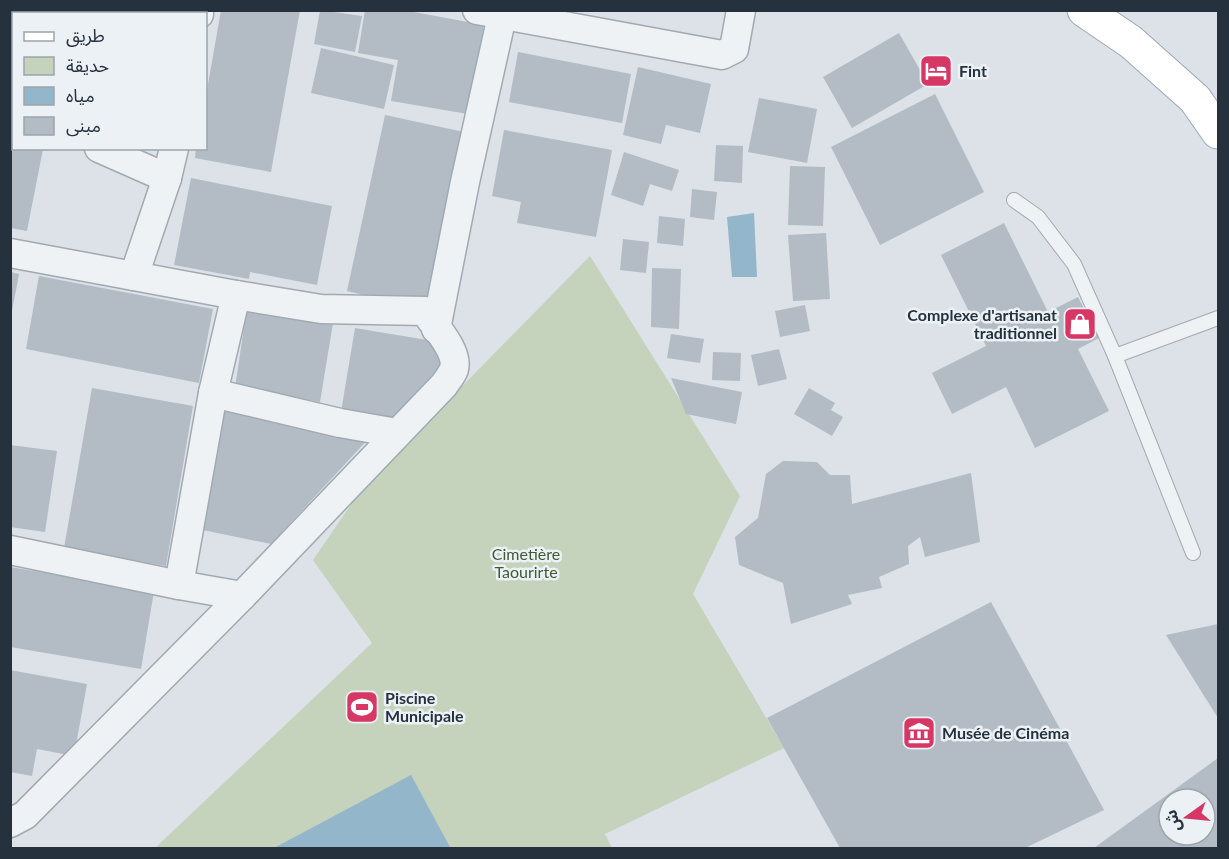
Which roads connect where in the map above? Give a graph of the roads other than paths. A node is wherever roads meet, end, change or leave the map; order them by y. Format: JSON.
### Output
{"nodes":[{"id":1,"x":741,"y":10,"type":"edge"},
{"id":2,"x":1084,"y":10,"type":"edge"},
{"id":3,"x":489,"y":13,"type":"edge"},
{"id":4,"x":1218,"y":132,"type":"edge"},
{"id":5,"x":104,"y":150,"type":"edge"},
{"id":6,"x":174,"y":150,"type":"edge"},
{"id":7,"x":167,"y":178,"type":"junction"},
{"id":8,"x":1014,"y":200,"type":"dead end"},
{"id":9,"x":10,"y":253,"type":"edge"},
{"id":10,"x":134,"y":276,"type":"junction"},
{"id":11,"x":236,"y":295,"type":"junction"},
{"id":12,"x":1218,"y":318,"type":"edge"},
{"id":13,"x":436,"y":329,"type":"junction"},
{"id":14,"x":1115,"y":356,"type":"junction"},
{"id":15,"x":213,"y":393,"type":"junction"},
{"id":16,"x":397,"y":433,"type":"junction"},
{"id":17,"x":10,"y":550,"type":"edge"},
{"id":18,"x":1193,"y":553,"type":"dead end"},
{"id":19,"x":179,"y":585,"type":"junction"},
{"id":20,"x":242,"y":596,"type":"junction"},
{"id":21,"x":10,"y":823,"type":"edge"}],
"edges":[{"from":1,"to":3,"type":"street"},
{"from":2,"to":4,"type":"main road"},
{"from":3,"to":13,"type":"street"},
{"from":5,"to":7,"type":"street"},
{"from":6,"to":7,"type":"street"},
{"from":7,"to":10,"type":"street"},
{"from":8,"to":14,"type":"lane"},
{"from":9,"to":10,"type":"street"},
{"from":10,"to":11,"type":"street"},
{"from":11,"to":13,"type":"street"},
{"from":11,"to":15,"type":"street"},
{"from":12,"to":14,"type":"lane"},
{"from":13,"to":16,"type":"street"},
{"from":14,"to":18,"type":"lane"},
{"from":15,"to":16,"type":"street"},
{"from":15,"to":19,"type":"street"},
{"from":16,"to":20,"type":"street"},
{"from":17,"to":19,"type":"street"},
{"from":19,"to":20,"type":"street"},
{"from":20,"to":21,"type":"street"}]}
